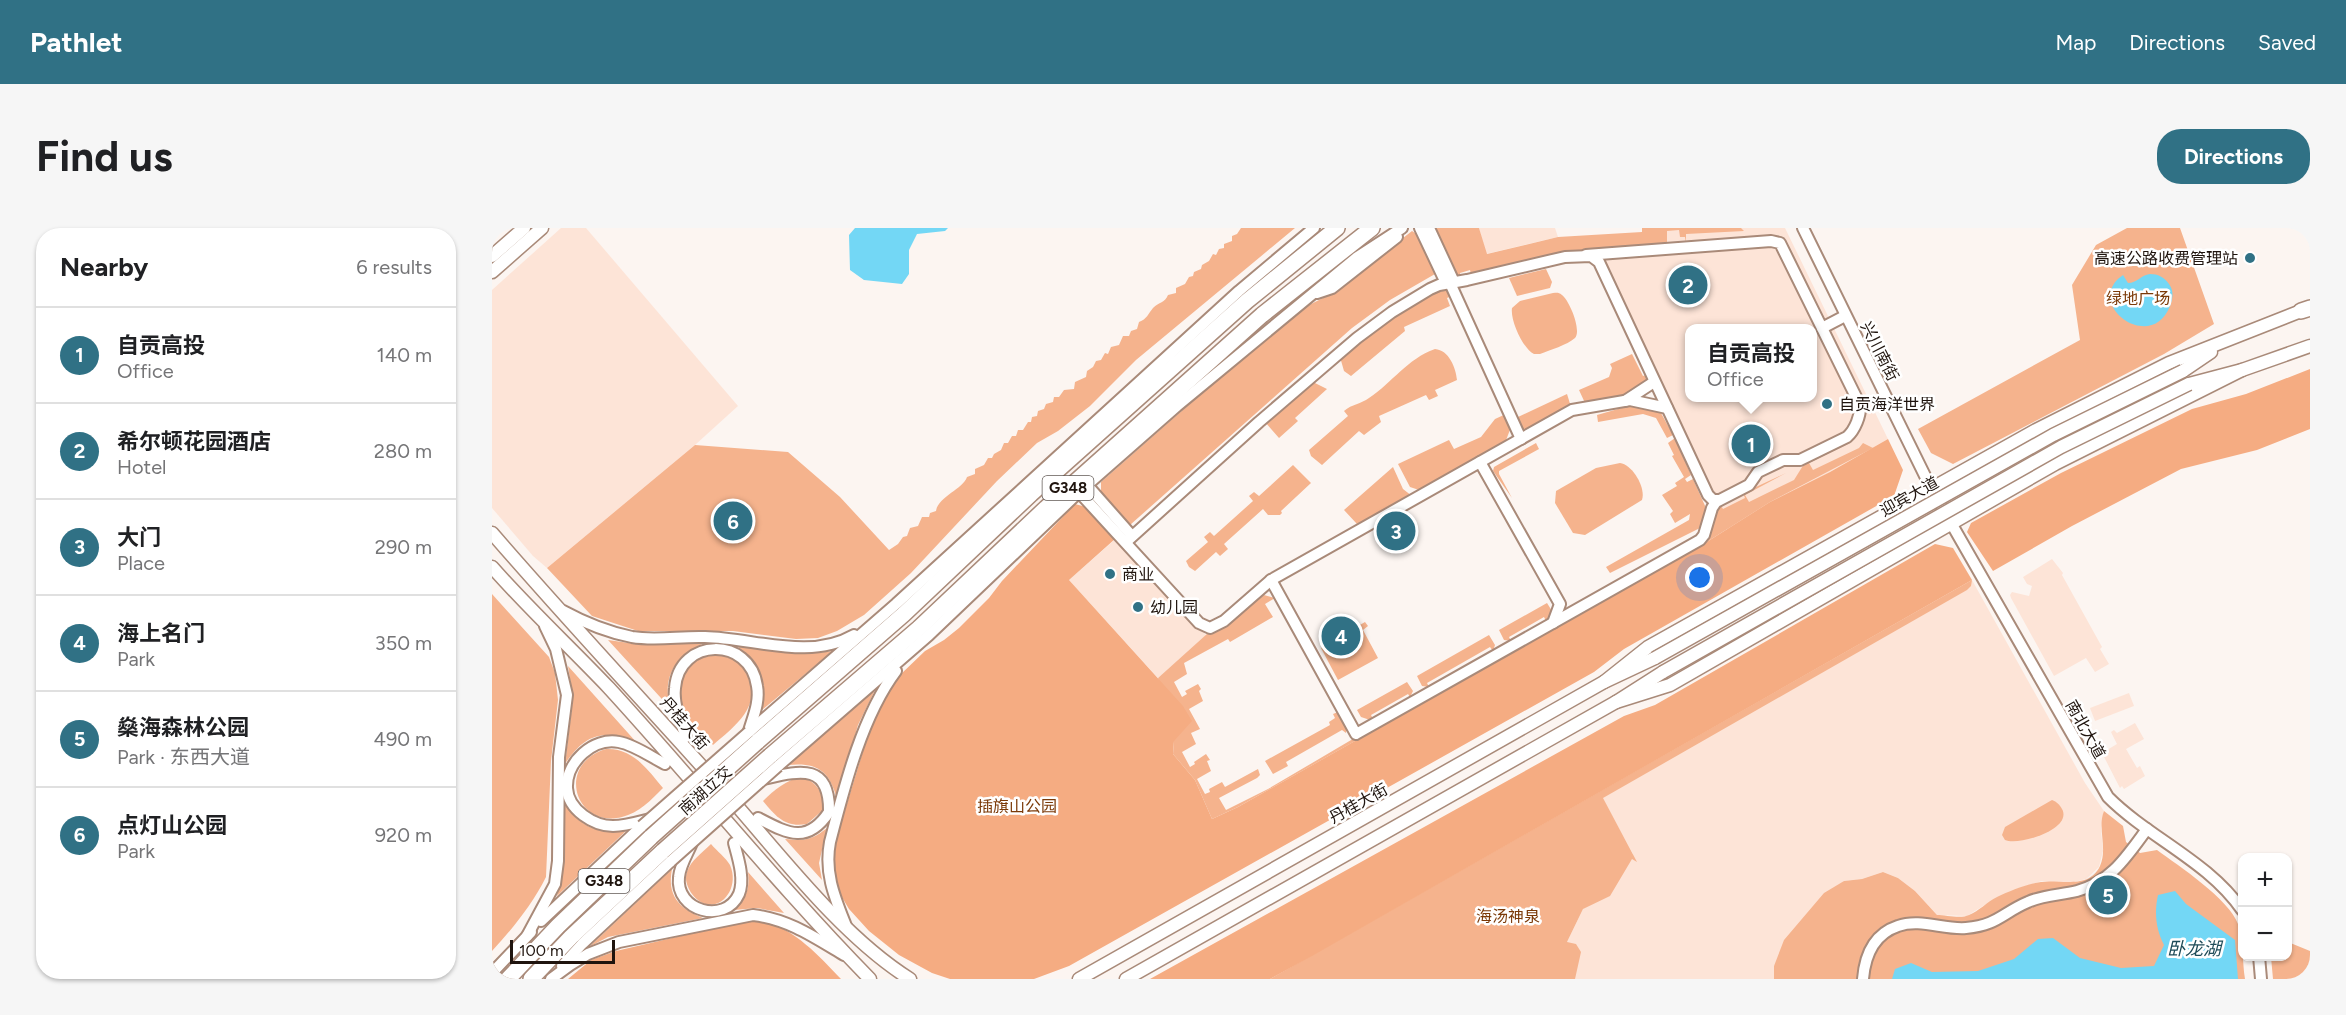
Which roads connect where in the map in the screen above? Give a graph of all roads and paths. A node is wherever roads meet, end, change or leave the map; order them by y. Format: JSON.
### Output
{"nodes":[{"id":1,"x":524,"y":228,"type":"edge"},
{"id":2,"x":542,"y":228,"type":"edge"},
{"id":3,"x":1314,"y":228,"type":"edge"},
{"id":4,"x":1337,"y":228,"type":"edge"},
{"id":5,"x":1372,"y":228,"type":"edge"},
{"id":6,"x":1402,"y":228,"type":"edge"},
{"id":7,"x":1407,"y":228,"type":"edge"},
{"id":8,"x":1420,"y":228,"type":"edge"},
{"id":9,"x":1429,"y":228,"type":"edge"},
{"id":10,"x":1803,"y":228,"type":"edge"},
{"id":11,"x":1586,"y":255,"type":"junction"},
{"id":12,"x":492,"y":256,"type":"edge"},
{"id":13,"x":492,"y":272,"type":"edge"},
{"id":14,"x":1450,"y":283,"type":"junction"},
{"id":15,"x":1239,"y":291,"type":"junction"},
{"id":16,"x":1309,"y":296,"type":"junction"},
{"id":17,"x":2305,"y":310,"type":"edge"},
{"id":18,"x":1262,"y":315,"type":"junction"},
{"id":19,"x":1845,"y":316,"type":"junction"},
{"id":20,"x":1822,"y":328,"type":"junction"},
{"id":21,"x":2230,"y":339,"type":"junction"},
{"id":22,"x":2310,"y":346,"type":"edge"},
{"id":23,"x":1169,"y":370,"type":"junction"},
{"id":24,"x":2242,"y":370,"type":"junction"},
{"id":25,"x":1654,"y":382,"type":"junction"},
{"id":26,"x":1625,"y":401,"type":"junction"},
{"id":27,"x":1177,"y":405,"type":"junction"},
{"id":28,"x":1667,"y":408,"type":"junction"},
{"id":29,"x":1521,"y":439,"type":"junction"},
{"id":30,"x":1138,"y":440,"type":"junction"},
{"id":31,"x":1480,"y":462,"type":"junction"},
{"id":32,"x":1968,"y":467,"type":"junction"},
{"id":33,"x":1059,"y":468,"type":"junction"},
{"id":34,"x":1083,"y":488,"type":"junction"},
{"id":35,"x":1931,"y":488,"type":"junction"},
{"id":36,"x":1988,"y":502,"type":"junction"},
{"id":37,"x":1716,"y":504,"type":"junction"},
{"id":38,"x":1046,"y":508,"type":"junction"},
{"id":39,"x":1895,"y":508,"type":"junction"},
{"id":40,"x":1952,"y":522,"type":"junction"},
{"id":41,"x":492,"y":533,"type":"edge"},
{"id":42,"x":1129,"y":539,"type":"junction"},
{"id":43,"x":1912,"y":545,"type":"junction"},
{"id":44,"x":955,"y":549,"type":"junction"},
{"id":45,"x":492,"y":567,"type":"edge"},
{"id":46,"x":1271,"y":580,"type":"junction"},
{"id":47,"x":1560,"y":604,"type":"junction"},
{"id":48,"x":557,"y":607,"type":"junction"},
{"id":49,"x":1580,"y":608,"type":"junction"},
{"id":50,"x":1553,"y":622,"type":"junction"},
{"id":51,"x":544,"y":623,"type":"junction"},
{"id":52,"x":875,"y":623,"type":"junction"},
{"id":53,"x":595,"y":648,"type":"junction"},
{"id":54,"x":910,"y":652,"type":"junction"},
{"id":55,"x":1655,"y":658,"type":"joint"},
{"id":56,"x":583,"y":663,"type":"junction"},
{"id":57,"x":1604,"y":682,"type":"junction"},
{"id":58,"x":1616,"y":702,"type":"junction"},
{"id":59,"x":686,"y":737,"type":"junction"},
{"id":60,"x":753,"y":737,"type":"junction"},
{"id":61,"x":774,"y":761,"type":"junction"},
{"id":62,"x":665,"y":764,"type":"junction"},
{"id":63,"x":763,"y":779,"type":"junction"},
{"id":64,"x":758,"y":818,"type":"junction"},
{"id":65,"x":648,"y":828,"type":"junction"},
{"id":66,"x":2146,"y":829,"type":"junction"},
{"id":67,"x":693,"y":841,"type":"junction"},
{"id":68,"x":734,"y":843,"type":"junction"},
{"id":69,"x":667,"y":856,"type":"junction"},
{"id":70,"x":2239,"y":907,"type":"edge"},
{"id":71,"x":832,"y":912,"type":"junction"},
{"id":72,"x":846,"y":927,"type":"junction"},
{"id":73,"x":527,"y":936,"type":"junction"},
{"id":74,"x":832,"y":939,"type":"junction"},
{"id":75,"x":850,"y":959,"type":"junction"},
{"id":76,"x":2259,"y":961,"type":"edge"},
{"id":77,"x":492,"y":973,"type":"edge"},
{"id":78,"x":508,"y":979,"type":"edge"},
{"id":79,"x":531,"y":979,"type":"edge"},
{"id":80,"x":551,"y":979,"type":"edge"},
{"id":81,"x":870,"y":979,"type":"edge"},
{"id":82,"x":909,"y":979,"type":"edge"},
{"id":83,"x":1079,"y":979,"type":"edge"},
{"id":84,"x":1126,"y":979,"type":"edge"},
{"id":85,"x":1863,"y":979,"type":"edge"},
{"id":86,"x":2261,"y":979,"type":"edge"}],
"edges":[{"from":1,"to":12,"type":"main road"},
{"from":2,"to":13,"type":"main road"},
{"from":3,"to":15,"type":"street"},
{"from":4,"to":23,"type":"highway","number":"G348"},
{"from":5,"to":18,"type":"highway","number":"G348"},
{"from":6,"to":16,"type":"street"},
{"from":7,"to":16,"type":"street"},
{"from":8,"to":14,"type":"street"},
{"from":9,"to":14,"type":"street"},
{"from":10,"to":19,"type":"street","name":"兴川南街"},
{"from":11,"to":14,"type":"street"},
{"from":11,"to":20,"type":"street"},
{"from":11,"to":25,"type":"street"},
{"from":14,"to":29,"type":"street"},
{"from":14,"to":42,"type":"street"},
{"from":15,"to":23,"type":"street"},
{"from":15,"to":44,"type":"street"},
{"from":16,"to":27,"type":"street"},
{"from":17,"to":21,"type":"main road"},
{"from":18,"to":27,"type":"street"},
{"from":18,"to":38,"type":"highway","number":"G348"},
{"from":19,"to":20,"type":"street"},
{"from":19,"to":35,"type":"street","name":"兴川南街"},
{"from":20,"to":37,"type":"street"},
{"from":21,"to":32,"type":"main road"},
{"from":21,"to":55,"type":"main road","name":"迎宾大道","bridge":true},
{"from":22,"to":24,"type":"main road"},
{"from":23,"to":33,"type":"highway","number":"G348"},
{"from":24,"to":36,"type":"main road"},
{"from":24,"to":58,"type":"main road","name":"迎宾大道","bridge":true},
{"from":25,"to":26,"type":"street"},
{"from":25,"to":28,"type":"street"},
{"from":26,"to":28,"type":"street"},
{"from":26,"to":29,"type":"street"},
{"from":27,"to":30,"type":"street"},
{"from":28,"to":37,"type":"street"},
{"from":29,"to":31,"type":"street"},
{"from":30,"to":34,"type":"street"},
{"from":30,"to":38,"type":"street"},
{"from":31,"to":46,"type":"street"},
{"from":31,"to":47,"type":"street"},
{"from":32,"to":35,"type":"main road"},
{"from":32,"to":36,"type":"main road"},
{"from":33,"to":44,"type":"street"},
{"from":33,"to":60,"type":"highway","number":"G348"},
{"from":34,"to":42,"type":"street"},
{"from":34,"to":54,"type":"street"},
{"from":35,"to":39,"type":"main road"},
{"from":35,"to":40,"type":"street","name":"兴川南街"},
{"from":36,"to":40,"type":"main road"},
{"from":37,"to":49,"type":"street"},
{"from":38,"to":61,"type":"highway","number":"G348"},
{"from":39,"to":43,"type":"main road"},
{"from":39,"to":57,"type":"main road"},
{"from":40,"to":43,"type":"main road"},
{"from":40,"to":66,"type":"street","name":"南北大道"},
{"from":41,"to":48,"type":"main road","name":"丹桂大街"},
{"from":42,"to":46,"type":"street"},
{"from":43,"to":58,"type":"main road"},
{"from":44,"to":52,"type":"street"},
{"from":45,"to":51,"type":"main road"},
{"from":46,"to":50,"type":"street"},
{"from":47,"to":49,"type":"street"},
{"from":47,"to":50,"type":"street"},
{"from":48,"to":52,"type":"street"},
{"from":48,"to":53,"type":"main road","name":"丹桂大街"},
{"from":49,"to":50,"type":"street"},
{"from":51,"to":56,"type":"main road"},
{"from":51,"to":73,"type":"street"},
{"from":52,"to":60,"type":"street"},
{"from":53,"to":59,"type":"main road"},
{"from":53,"to":71,"type":"main road","name":"丹桂大街"},
{"from":54,"to":61,"type":"street"},
{"from":54,"to":72,"type":"street"},
{"from":55,"to":57,"type":"main road","name":"丹桂大街"},
{"from":56,"to":62,"type":"main road"},
{"from":56,"to":74,"type":"main road"},
{"from":57,"to":83,"type":"main road","name":"丹桂大街"},
{"from":58,"to":84,"type":"main road"},
{"from":59,"to":60,"type":"street"},
{"from":59,"to":64,"type":"main road"},
{"from":60,"to":65,"type":"highway","name":"南湖立交","bridge":true},
{"from":61,"to":63,"type":"street","bridge":true},
{"from":61,"to":69,"type":"highway","name":"南湖立交","bridge":true},
{"from":62,"to":65,"type":"street"},
{"from":62,"to":68,"type":"main road"},
{"from":63,"to":64,"type":"street"},
{"from":63,"to":67,"type":"street","bridge":true},
{"from":64,"to":71,"type":"main road"},
{"from":65,"to":73,"type":"street"},
{"from":65,"to":78,"type":"highway","number":"G348"},
{"from":66,"to":70,"type":"street","name":"南北大道"},
{"from":66,"to":85,"type":"street"},
{"from":67,"to":68,"type":"street"},
{"from":67,"to":69,"type":"street","bridge":true},
{"from":68,"to":74,"type":"main road"},
{"from":69,"to":79,"type":"highway","number":"G348"},
{"from":69,"to":80,"type":"street"},
{"from":71,"to":72,"type":"main road","name":"丹桂大街"},
{"from":72,"to":82,"type":"main road","name":"丹桂大街"},
{"from":73,"to":77,"type":"street"},
{"from":74,"to":75,"type":"main road"},
{"from":75,"to":80,"type":"street"},
{"from":75,"to":81,"type":"main road"},
{"from":76,"to":86,"type":"street"}]}
